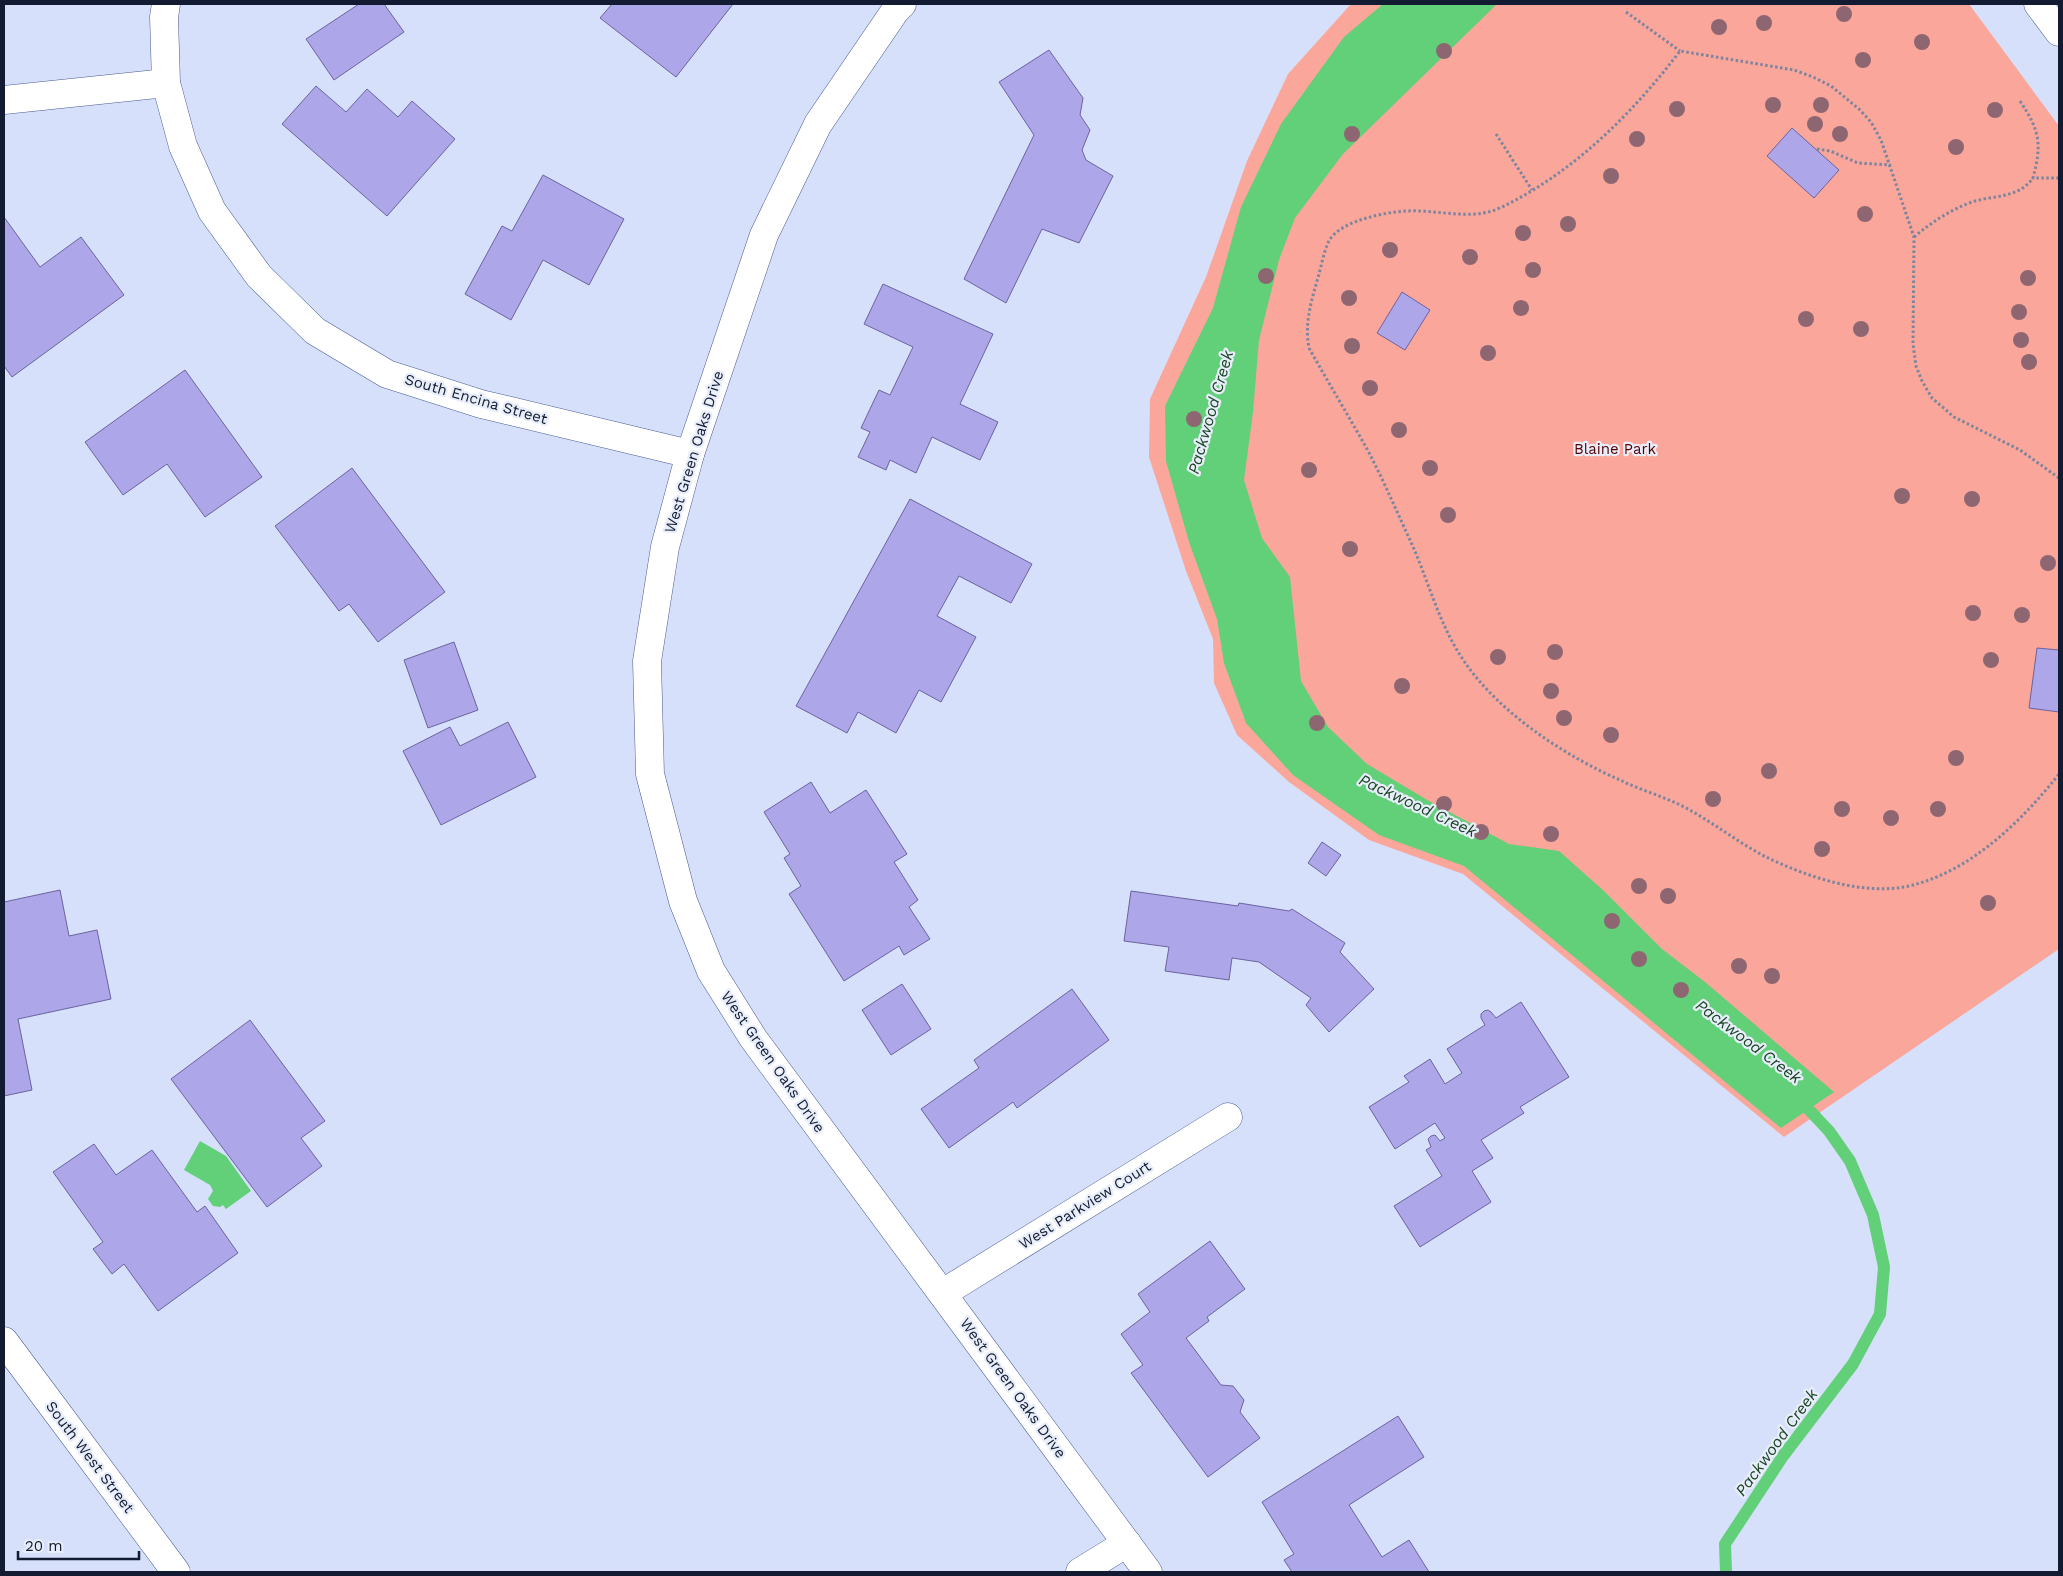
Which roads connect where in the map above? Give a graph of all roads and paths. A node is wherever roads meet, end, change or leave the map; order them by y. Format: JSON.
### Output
{"nodes":[{"id":1,"x":166,"y":4,"type":"edge"},
{"id":2,"x":902,"y":4,"type":"edge"},
{"id":3,"x":2038,"y":4,"type":"edge"},
{"id":4,"x":1626,"y":12,"type":"dead end"},
{"id":5,"x":2059,"y":32,"type":"edge"},
{"id":6,"x":1680,"y":51,"type":"junction"},
{"id":7,"x":166,"y":83,"type":"junction"},
{"id":8,"x":4,"y":100,"type":"edge"},
{"id":9,"x":2020,"y":101,"type":"dead end"},
{"id":10,"x":1496,"y":134,"type":"dead end"},
{"id":11,"x":1816,"y":149,"type":"dead end"},
{"id":12,"x":1891,"y":165,"type":"junction"},
{"id":13,"x":2033,"y":178,"type":"junction"},
{"id":14,"x":2059,"y":178,"type":"edge"},
{"id":15,"x":1532,"y":190,"type":"junction"},
{"id":16,"x":1914,"y":237,"type":"junction"},
{"id":17,"x":690,"y":454,"type":"junction"},
{"id":18,"x":2059,"y":478,"type":"edge"},
{"id":19,"x":2059,"y":774,"type":"edge"},
{"id":20,"x":2054,"y":780,"type":"junction"},
{"id":21,"x":2059,"y":784,"type":"edge"},
{"id":22,"x":1228,"y":1117,"type":"dead end"},
{"id":23,"x":943,"y":1293,"type":"junction"},
{"id":24,"x":4,"y":1341,"type":"edge"},
{"id":25,"x":1127,"y":1543,"type":"junction"},
{"id":26,"x":176,"y":1572,"type":"edge"},
{"id":27,"x":1080,"y":1572,"type":"edge"},
{"id":28,"x":1148,"y":1572,"type":"edge"}],
"edges":[{"from":1,"to":7,"type":"street","name":"South Encina Street"},
{"from":2,"to":17,"type":"street","name":"West Green Oaks Drive"},
{"from":3,"to":5,"type":"street"},
{"from":4,"to":6,"type":"path"},
{"from":6,"to":12,"type":"path"},
{"from":6,"to":15,"type":"path"},
{"from":7,"to":8,"type":"street"},
{"from":7,"to":17,"type":"street","name":"South Encina Street"},
{"from":9,"to":13,"type":"path"},
{"from":10,"to":15,"type":"path"},
{"from":11,"to":12,"type":"path"},
{"from":12,"to":16,"type":"path"},
{"from":13,"to":14,"type":"path"},
{"from":13,"to":16,"type":"path"},
{"from":15,"to":20,"type":"path"},
{"from":16,"to":18,"type":"path"},
{"from":17,"to":23,"type":"street","name":"West Green Oaks Drive"},
{"from":19,"to":20,"type":"path"},
{"from":20,"to":21,"type":"path"},
{"from":22,"to":23,"type":"street","name":"West Parkview Court"},
{"from":23,"to":25,"type":"street","name":"West Green Oaks Drive"},
{"from":24,"to":26,"type":"street","name":"South West Street"},
{"from":25,"to":27,"type":"street"},
{"from":25,"to":28,"type":"street","name":"West Green Oaks Drive"}]}
